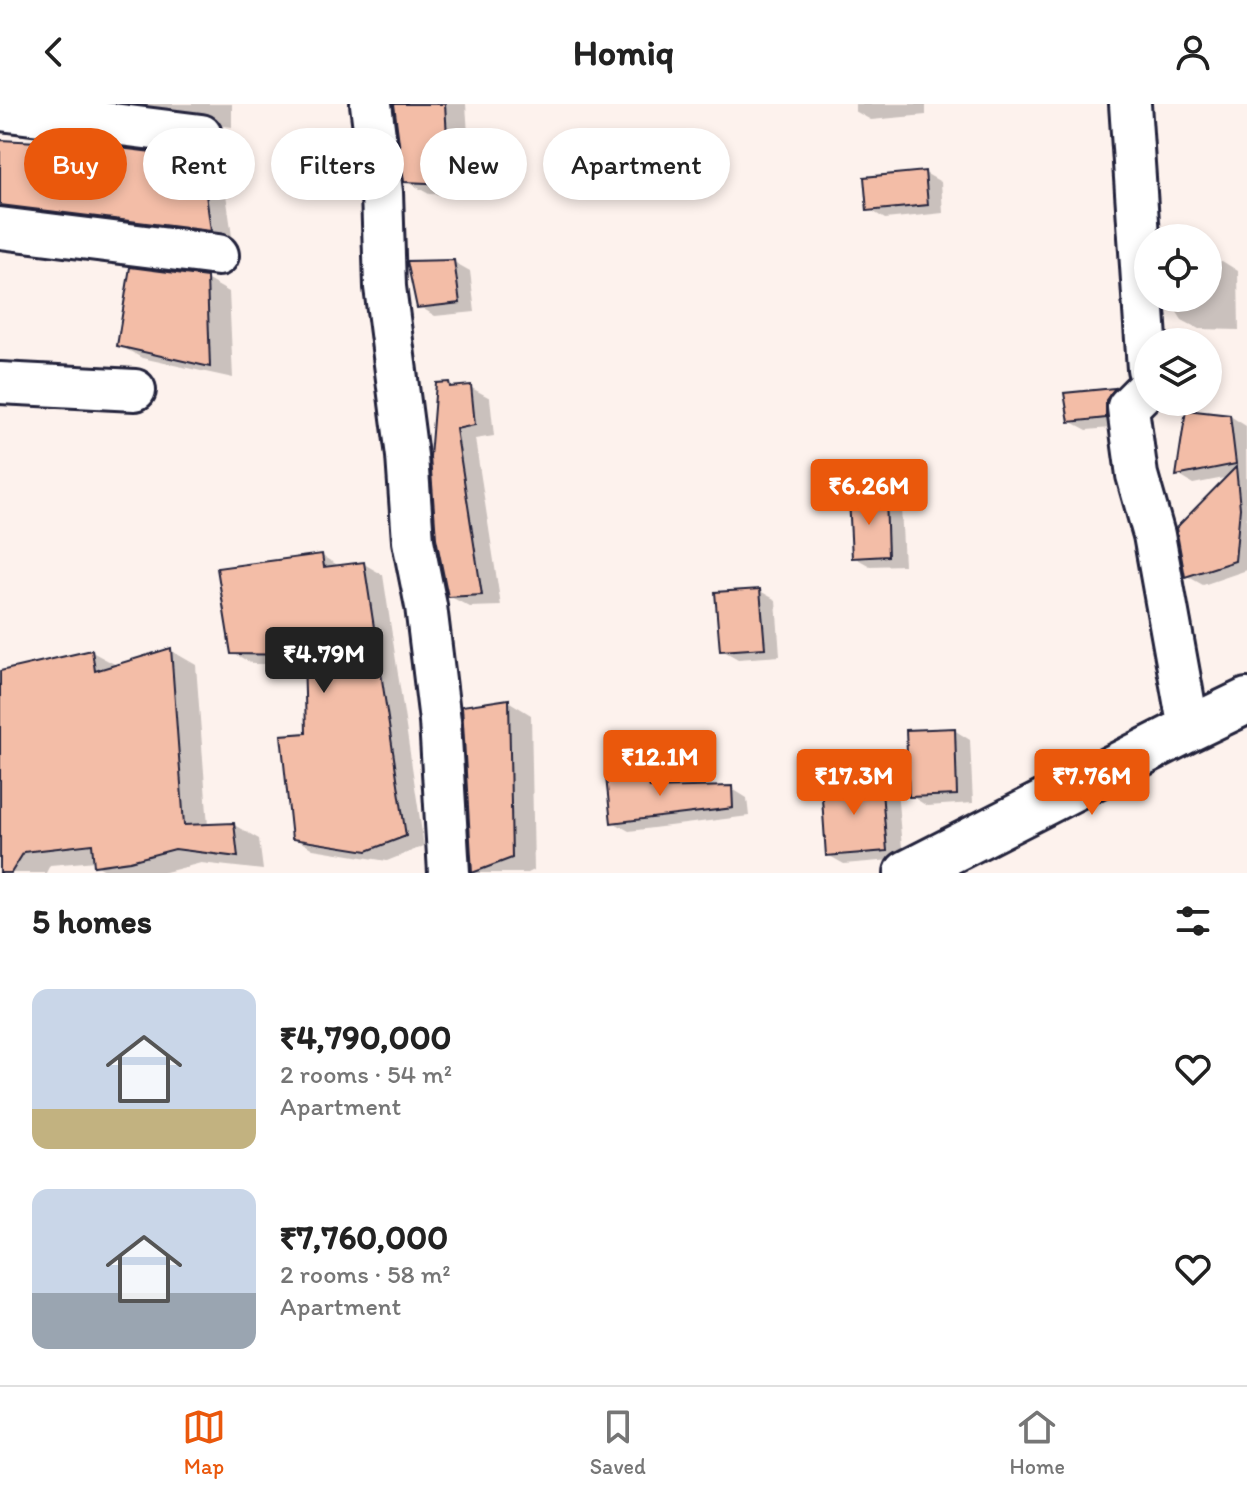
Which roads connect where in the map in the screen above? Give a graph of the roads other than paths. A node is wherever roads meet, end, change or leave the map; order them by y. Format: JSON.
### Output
{"nodes":[{"id":1,"x":371,"y":104,"type":"edge"},
{"id":2,"x":1130,"y":104,"type":"edge"},
{"id":3,"x":0,"y":110,"type":"edge"},
{"id":4,"x":145,"y":128,"type":"edge"},
{"id":5,"x":0,"y":228,"type":"edge"},
{"id":6,"x":218,"y":255,"type":"dead end"},
{"id":7,"x":1145,"y":328,"type":"edge"},
{"id":8,"x":0,"y":383,"type":"edge"},
{"id":9,"x":135,"y":390,"type":"dead end"},
{"id":10,"x":1134,"y":401,"type":"edge"},
{"id":11,"x":1247,"y":701,"type":"edge"},
{"id":12,"x":1189,"y":729,"type":"junction"},
{"id":13,"x":449,"y":873,"type":"edge"},
{"id":14,"x":907,"y":873,"type":"edge"}],
"edges":[{"from":1,"to":13,"type":"street"},
{"from":2,"to":7,"type":"street"},
{"from":3,"to":4,"type":"street"},
{"from":5,"to":6,"type":"street"},
{"from":8,"to":9,"type":"street"},
{"from":10,"to":12,"type":"street"},
{"from":11,"to":12,"type":"street"},
{"from":12,"to":14,"type":"street"}]}
